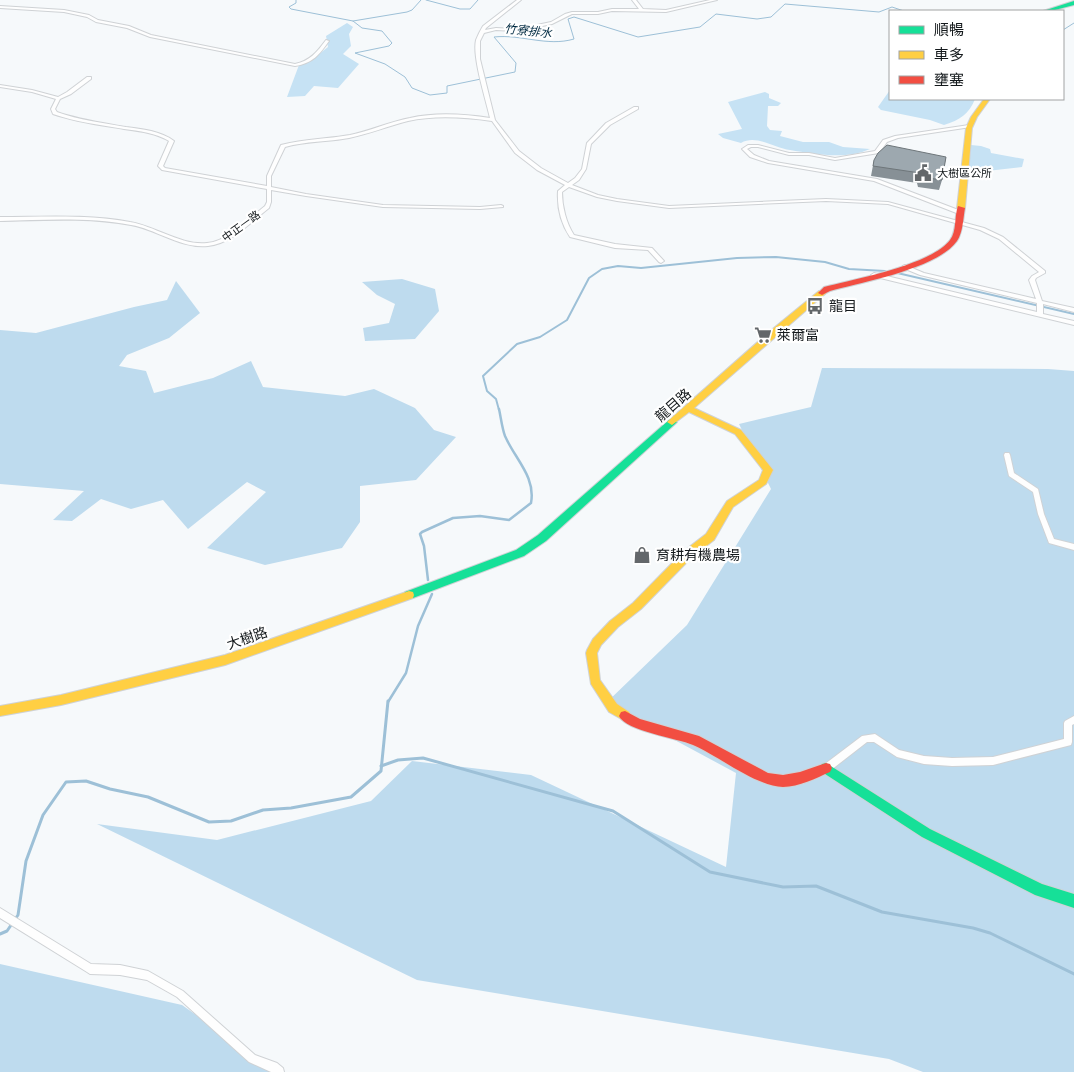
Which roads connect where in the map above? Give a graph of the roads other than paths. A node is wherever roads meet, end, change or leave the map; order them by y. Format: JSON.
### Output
{"nodes":[{"id":1,"x":519,"y":0,"type":"edge"},
{"id":2,"x":634,"y":0,"type":"edge"},
{"id":3,"x":715,"y":0,"type":"edge"},
{"id":4,"x":1074,"y":3,"type":"edge"},
{"id":5,"x":0,"y":7,"type":"edge"},
{"id":6,"x":1050,"y":10,"type":"edge"},
{"id":7,"x":642,"y":11,"type":"junction"},
{"id":8,"x":481,"y":32,"type":"junction"},
{"id":9,"x":327,"y":41,"type":"dead end"},
{"id":10,"x":89,"y":78,"type":"dead end"},
{"id":11,"x":0,"y":86,"type":"edge"},
{"id":12,"x":58,"y":98,"type":"junction"},
{"id":13,"x":986,"y":100,"type":"edge"},
{"id":14,"x":636,"y":108,"type":"dead end"},
{"id":15,"x":493,"y":120,"type":"junction"},
{"id":16,"x":969,"y":126,"type":"junction"},
{"id":17,"x":568,"y":185,"type":"junction"},
{"id":18,"x":269,"y":188,"type":"junction"},
{"id":19,"x":501,"y":206,"type":"dead end"},
{"id":20,"x":959,"y":212,"type":"junction"},
{"id":21,"x":0,"y":219,"type":"edge"},
{"id":22,"x":960,"y":223,"type":"junction"},
{"id":23,"x":661,"y":261,"type":"dead end"},
{"id":24,"x":903,"y":268,"type":"junction"},
{"id":25,"x":874,"y":275,"type":"junction"},
{"id":26,"x":1039,"y":303,"type":"junction"},
{"id":27,"x":1074,"y":310,"type":"edge"},
{"id":28,"x":1041,"y":314,"type":"junction"},
{"id":29,"x":1074,"y":323,"type":"edge"},
{"id":30,"x":690,"y":409,"type":"junction"},
{"id":31,"x":1007,"y":455,"type":"dead end"},
{"id":32,"x":1074,"y":548,"type":"edge"},
{"id":33,"x":494,"y":563,"type":"joint"},
{"id":34,"x":0,"y":711,"type":"edge"},
{"id":35,"x":1074,"y":720,"type":"edge"},
{"id":36,"x":828,"y":767,"type":"junction"},
{"id":37,"x":1074,"y":901,"type":"edge"},
{"id":38,"x":0,"y":913,"type":"edge"},
{"id":39,"x":279,"y":1072,"type":"edge"}],
"edges":[{"from":1,"to":8,"type":"street"},
{"from":2,"to":7,"type":"street"},
{"from":3,"to":7,"type":"street"},
{"from":4,"to":6,"type":"street"},
{"from":5,"to":9,"type":"street"},
{"from":7,"to":8,"type":"street"},
{"from":8,"to":15,"type":"street"},
{"from":10,"to":12,"type":"street"},
{"from":11,"to":12,"type":"street"},
{"from":12,"to":18,"type":"street"},
{"from":13,"to":16,"type":"street"},
{"from":14,"to":17,"type":"street"},
{"from":15,"to":17,"type":"street"},
{"from":15,"to":18,"type":"street","name":"中正一路"},
{"from":16,"to":20,"type":"street"},
{"from":16,"to":20,"type":"street"},
{"from":17,"to":22,"type":"street"},
{"from":17,"to":23,"type":"street"},
{"from":18,"to":19,"type":"street"},
{"from":18,"to":21,"type":"street","name":"中正一路"},
{"from":20,"to":22,"type":"street"},
{"from":22,"to":24,"type":"street"},
{"from":22,"to":26,"type":"street"},
{"from":24,"to":25,"type":"street","name":"龍目路"},
{"from":24,"to":26,"type":"street"},
{"from":25,"to":28,"type":"street"},
{"from":25,"to":30,"type":"street","name":"龍目路"},
{"from":26,"to":27,"type":"street"},
{"from":26,"to":28,"type":"street"},
{"from":28,"to":29,"type":"street"},
{"from":30,"to":33,"type":"street","name":"龍目路"},
{"from":30,"to":36,"type":"street"},
{"from":31,"to":32,"type":"street"},
{"from":33,"to":34,"type":"street","name":"大樹路"},
{"from":35,"to":36,"type":"street"},
{"from":36,"to":37,"type":"street"},
{"from":38,"to":39,"type":"street"}]}
